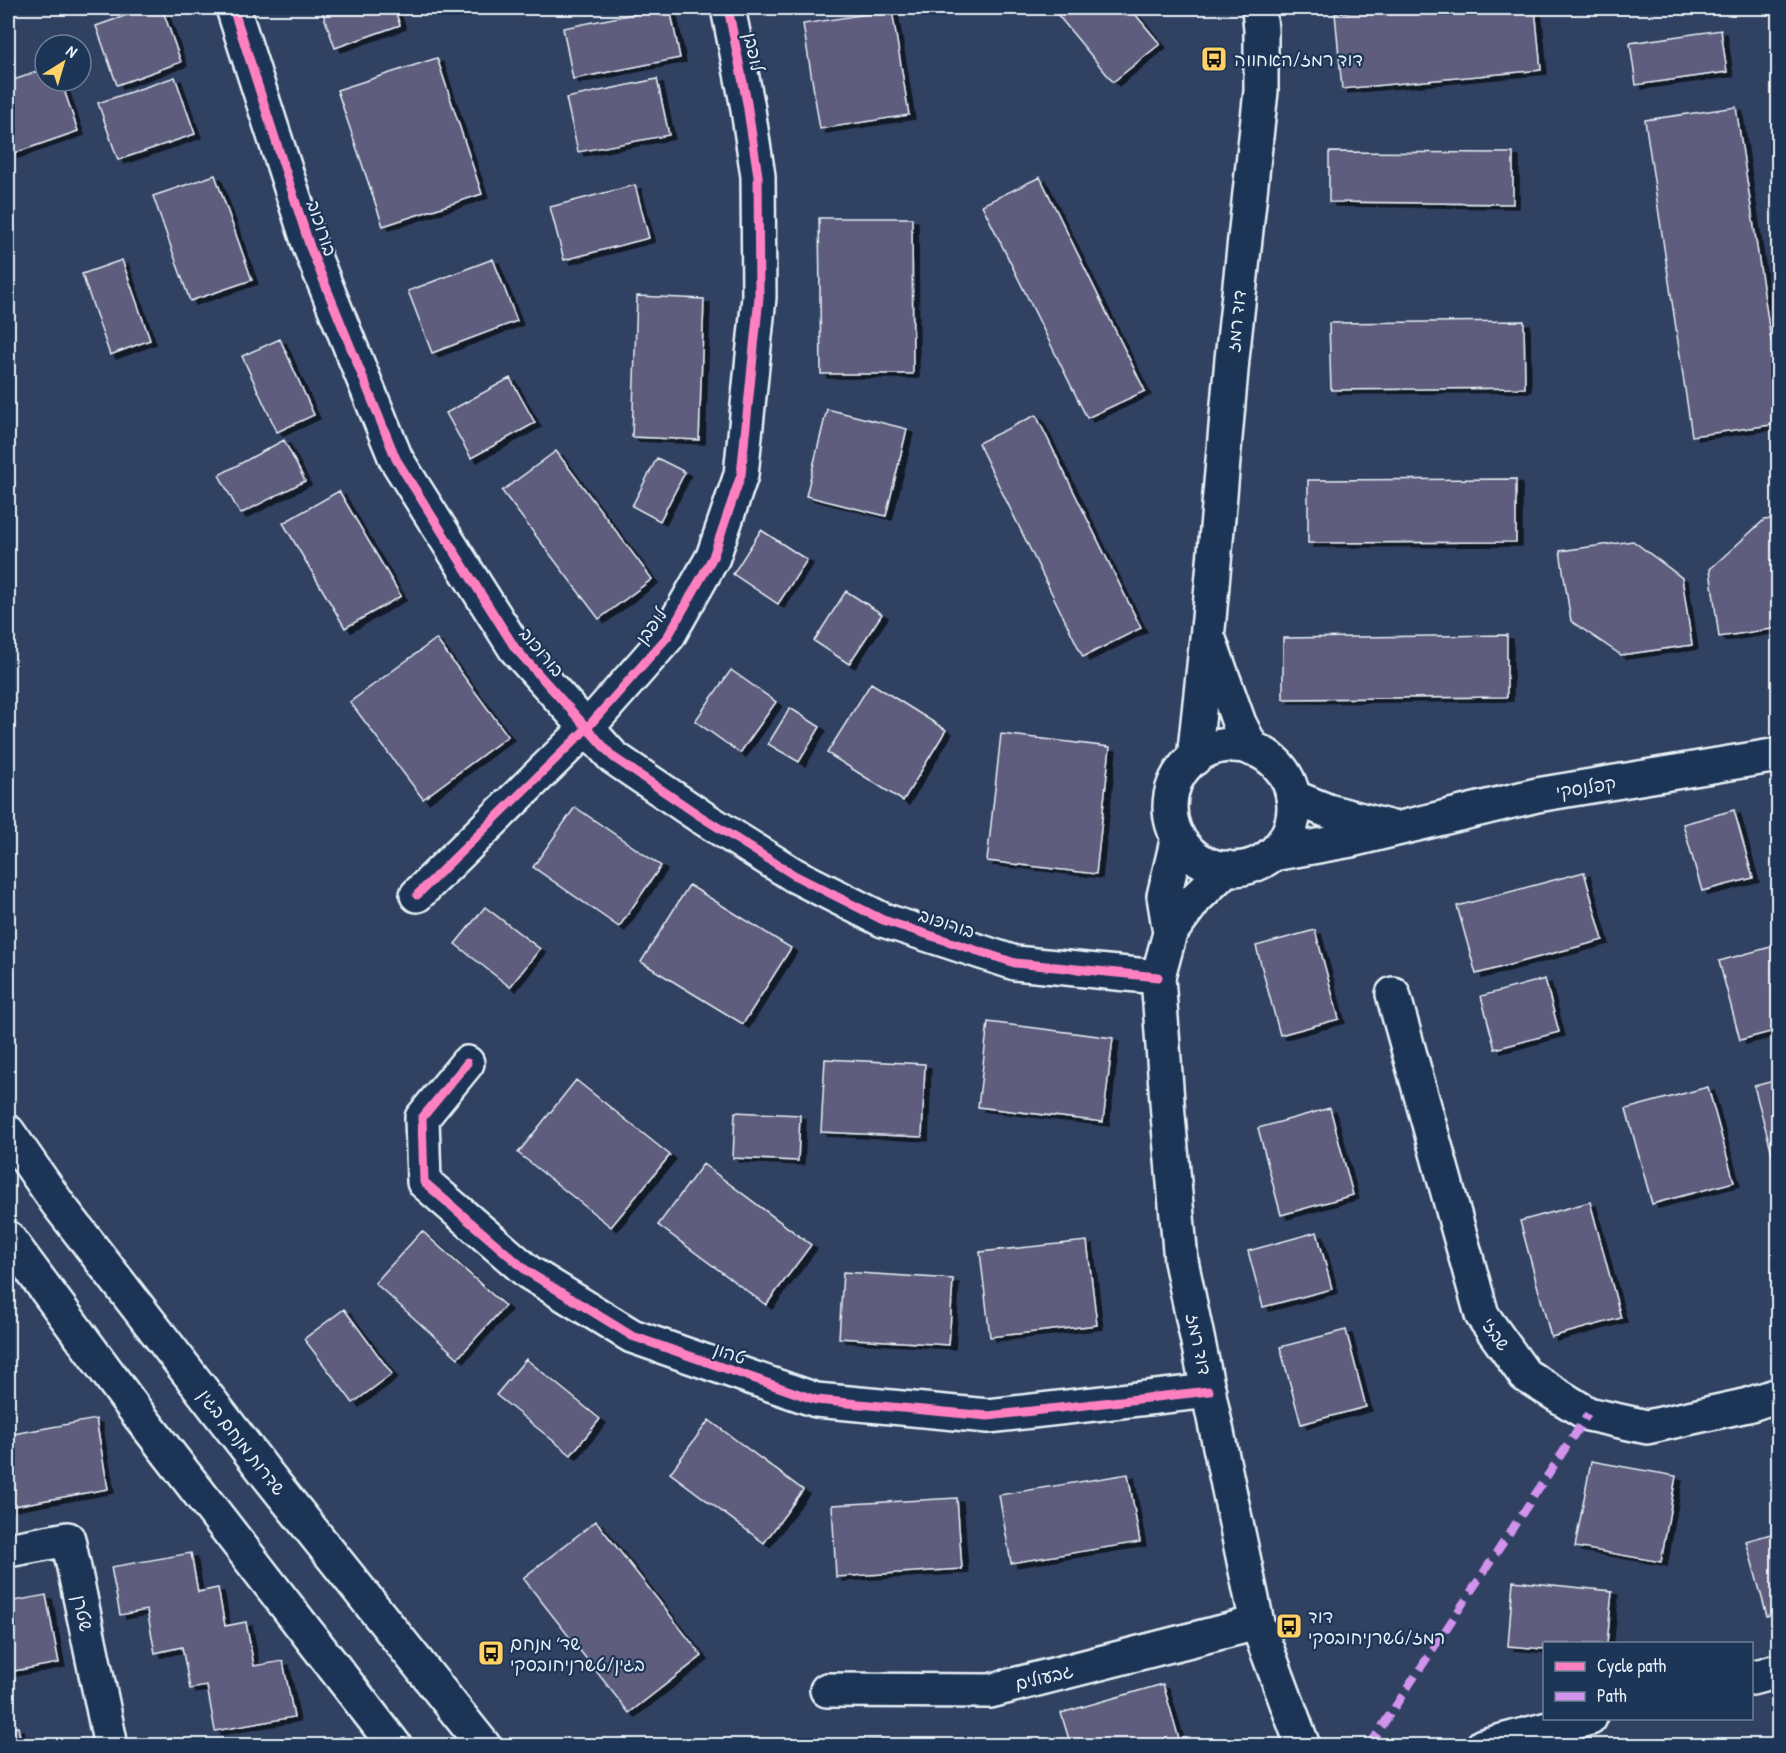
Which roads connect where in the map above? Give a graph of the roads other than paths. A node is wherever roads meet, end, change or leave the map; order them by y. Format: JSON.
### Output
{"nodes":[{"id":1,"x":233,"y":8,"type":"edge"},
{"id":2,"x":728,"y":8,"type":"edge"},
{"id":3,"x":1259,"y":8,"type":"edge"},
{"id":4,"x":1208,"y":634,"type":"junction"},
{"id":5,"x":587,"y":729,"type":"junction"},
{"id":6,"x":1251,"y":749,"type":"junction"},
{"id":7,"x":1779,"y":755,"type":"edge"},
{"id":8,"x":1194,"y":759,"type":"junction"},
{"id":9,"x":1293,"y":797,"type":"junction"},
{"id":10,"x":1396,"y":829,"type":"junction"},
{"id":11,"x":1178,"y":837,"type":"junction"},
{"id":12,"x":1273,"y":854,"type":"junction"},
{"id":13,"x":1227,"y":868,"type":"junction"},
{"id":14,"x":417,"y":895,"type":"dead end"},
{"id":15,"x":1170,"y":933,"type":"junction"},
{"id":16,"x":1158,"y":977,"type":"junction"},
{"id":17,"x":1393,"y":994,"type":"dead end"},
{"id":18,"x":467,"y":1063,"type":"dead end"},
{"id":19,"x":8,"y":1132,"type":"edge"},
{"id":20,"x":8,"y":1238,"type":"edge"},
{"id":21,"x":1209,"y":1391,"type":"junction"},
{"id":22,"x":1779,"y":1395,"type":"edge"},
{"id":23,"x":8,"y":1550,"type":"edge"},
{"id":24,"x":1257,"y":1623,"type":"junction"},
{"id":25,"x":1779,"y":1671,"type":"edge"},
{"id":26,"x":1753,"y":1678,"type":"edge"},
{"id":27,"x":827,"y":1690,"type":"dead end"},
{"id":28,"x":1586,"y":1720,"type":"edge"},
{"id":29,"x":111,"y":1746,"type":"edge"},
{"id":30,"x":395,"y":1746,"type":"edge"},
{"id":31,"x":484,"y":1746,"type":"edge"},
{"id":32,"x":1303,"y":1746,"type":"edge"},
{"id":33,"x":1483,"y":1746,"type":"edge"}],
"edges":[{"from":1,"to":5,"type":"street","name":"בורוכוב"},
{"from":2,"to":5,"type":"street","name":"לופבן"},
{"from":3,"to":4,"type":"street","name":"דוד רמז"},
{"from":4,"to":6,"type":"street","name":"דוד רמז"},
{"from":4,"to":8,"type":"street","name":"דוד רמז"},
{"from":5,"to":14,"type":"street","name":"לופבן"},
{"from":5,"to":16,"type":"street","name":"בורוכוב"},
{"from":6,"to":8,"type":"street"},
{"from":6,"to":9,"type":"street"},
{"from":7,"to":10,"type":"street","name":"קפלנסקי"},
{"from":8,"to":11,"type":"street"},
{"from":9,"to":10,"type":"street","name":"קפלנסקי"},
{"from":9,"to":12,"type":"street"},
{"from":10,"to":12,"type":"street","name":"קפלנסקי"},
{"from":11,"to":13,"type":"street"},
{"from":11,"to":15,"type":"street","name":"דוד רמז"},
{"from":12,"to":13,"type":"street"},
{"from":13,"to":15,"type":"street","name":"דוד רמז"},
{"from":15,"to":16,"type":"street","name":"דוד רמז"},
{"from":16,"to":21,"type":"street","name":"דוד רמז"},
{"from":17,"to":22,"type":"street","name":"שבזי"},
{"from":18,"to":21,"type":"street","name":"טהון"},
{"from":19,"to":31,"type":"street","name":"שדרות מנחם בגין"},
{"from":20,"to":30,"type":"street"},
{"from":21,"to":24,"type":"street","name":"דוד רמז"},
{"from":23,"to":29,"type":"street","name":"שטרן"},
{"from":24,"to":27,"type":"street","name":"גבעולים"},
{"from":24,"to":32,"type":"street","name":"דוד רמז"},
{"from":25,"to":26,"type":"street"},
{"from":28,"to":33,"type":"street"}]}
